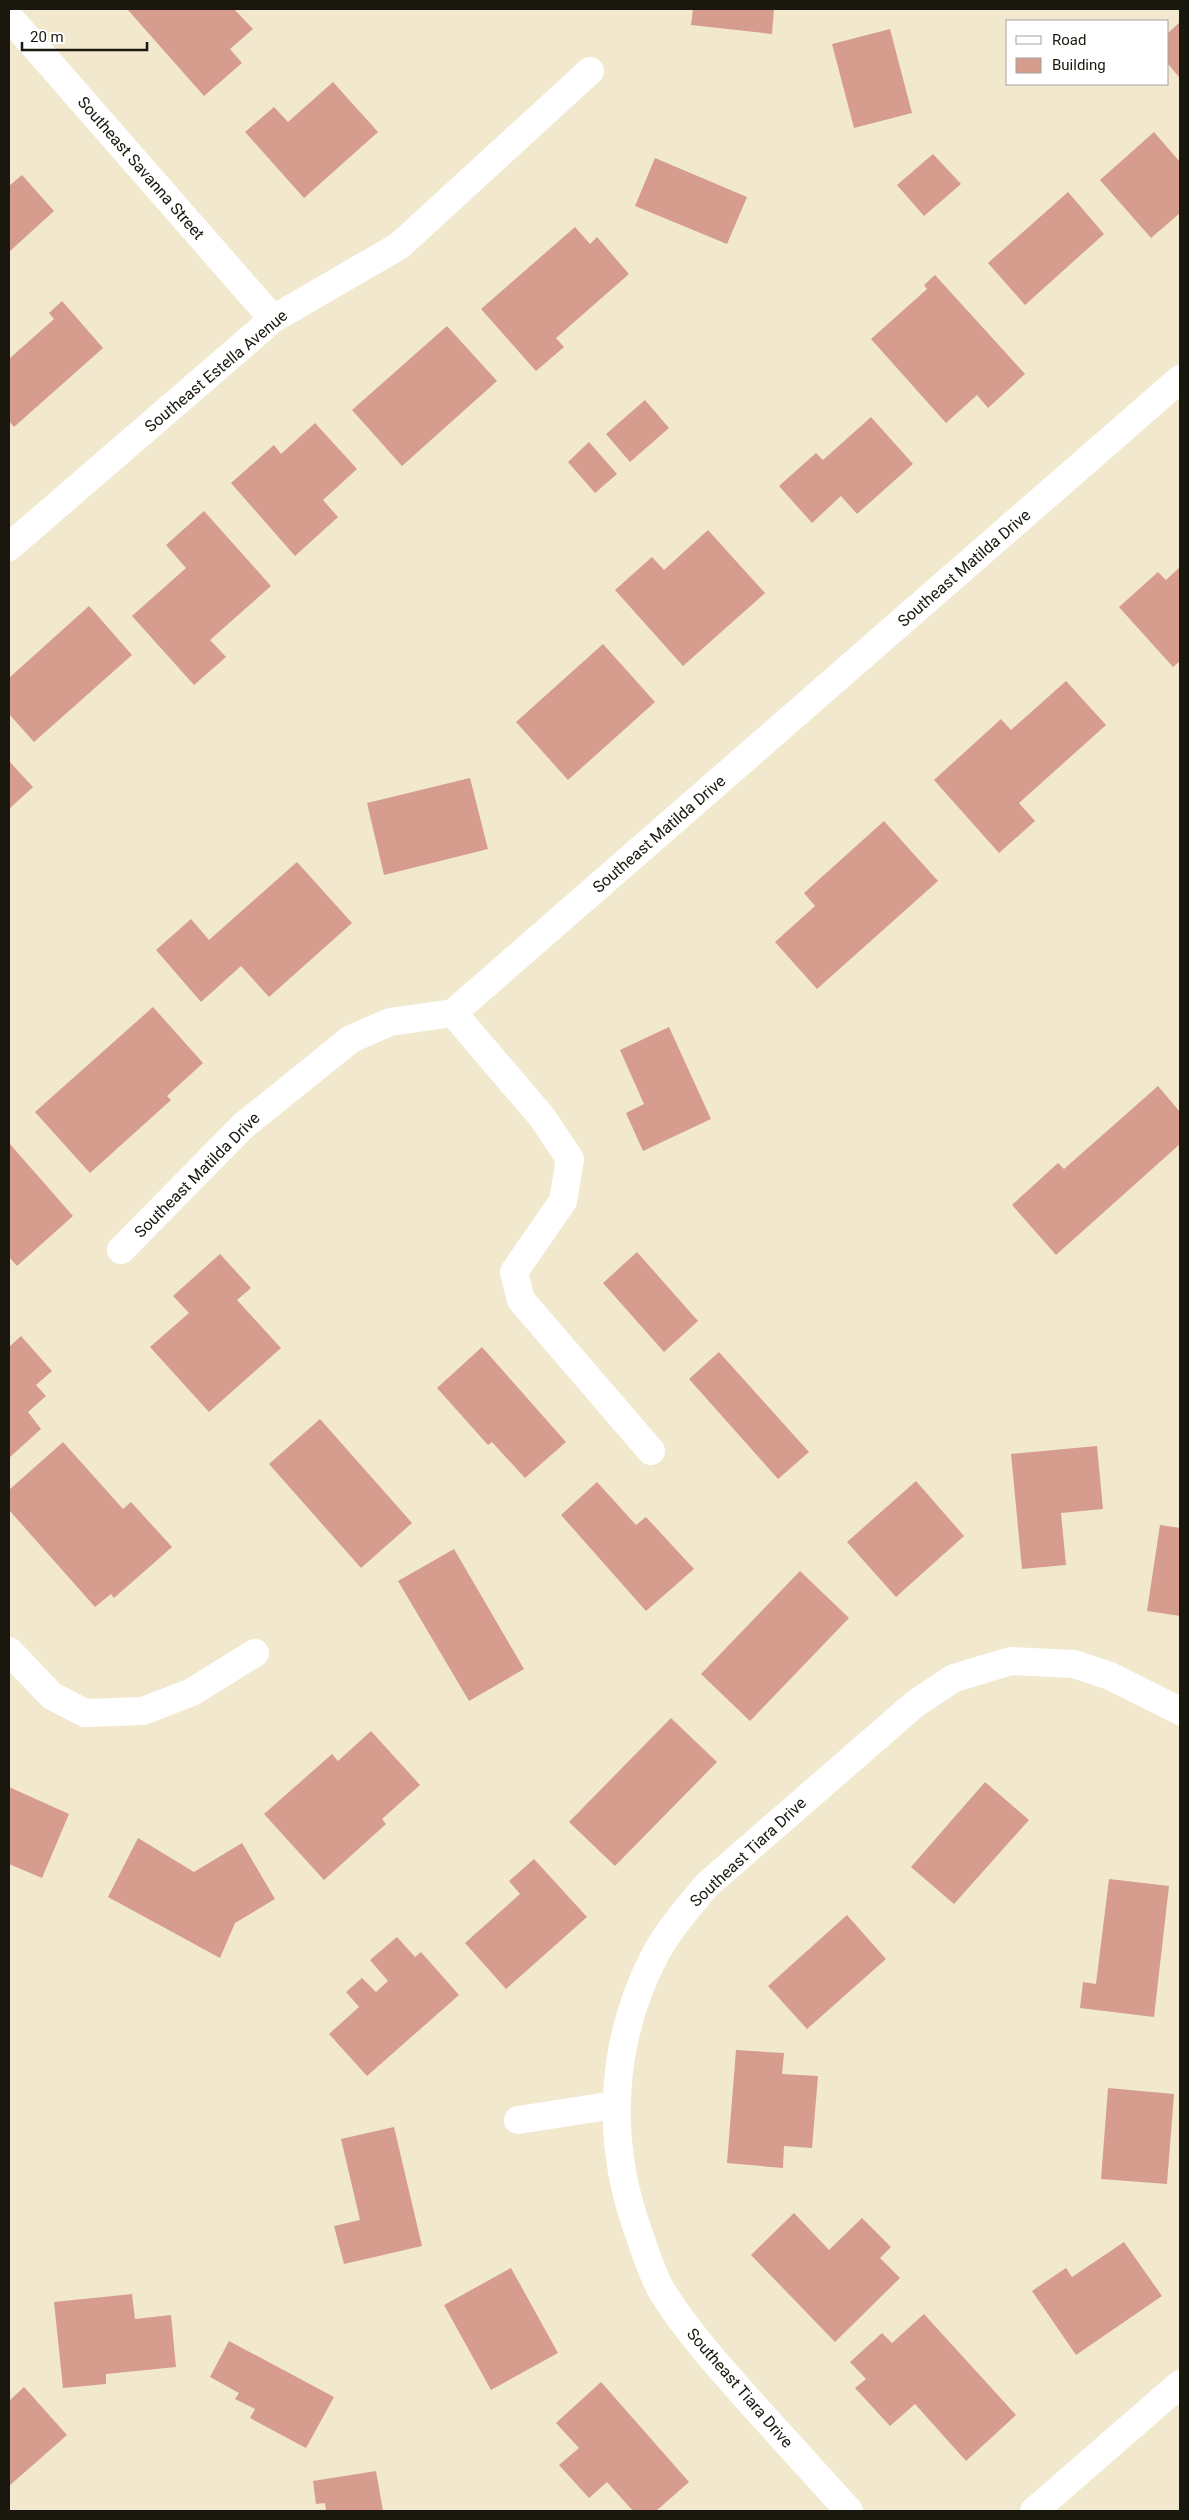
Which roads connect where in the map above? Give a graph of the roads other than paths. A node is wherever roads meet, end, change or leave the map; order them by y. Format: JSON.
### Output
{"nodes":[{"id":1,"x":9,"y":17,"type":"edge"},
{"id":2,"x":590,"y":71,"type":"dead end"},
{"id":3,"x":273,"y":319,"type":"junction"},
{"id":4,"x":1178,"y":385,"type":"edge"},
{"id":5,"x":9,"y":547,"type":"edge"},
{"id":6,"x":453,"y":1013,"type":"junction"},
{"id":7,"x":121,"y":1250,"type":"dead end"},
{"id":8,"x":651,"y":1451,"type":"dead end"},
{"id":9,"x":9,"y":1651,"type":"edge"},
{"id":10,"x":255,"y":1653,"type":"dead end"},
{"id":11,"x":1180,"y":1711,"type":"edge"},
{"id":12,"x":616,"y":2105,"type":"junction"},
{"id":13,"x":518,"y":2120,"type":"dead end"},
{"id":14,"x":1180,"y":2384,"type":"edge"},
{"id":15,"x":849,"y":2511,"type":"edge"},
{"id":16,"x":1034,"y":2511,"type":"edge"}],
"edges":[{"from":1,"to":3,"type":"street","name":"Southeast Savanna Street"},
{"from":2,"to":3,"type":"street","name":"Southeast Estella Avenue"},
{"from":3,"to":5,"type":"street","name":"Southeast Estella Avenue"},
{"from":4,"to":6,"type":"street","name":"Southeast Matilda Drive"},
{"from":6,"to":7,"type":"street","name":"Southeast Matilda Drive"},
{"from":6,"to":8,"type":"street"},
{"from":9,"to":10,"type":"street"},
{"from":11,"to":12,"type":"street","name":"Southeast Tiara Drive"},
{"from":12,"to":13,"type":"street"},
{"from":12,"to":15,"type":"street","name":"Southeast Tiara Drive"},
{"from":14,"to":16,"type":"street"}]}
